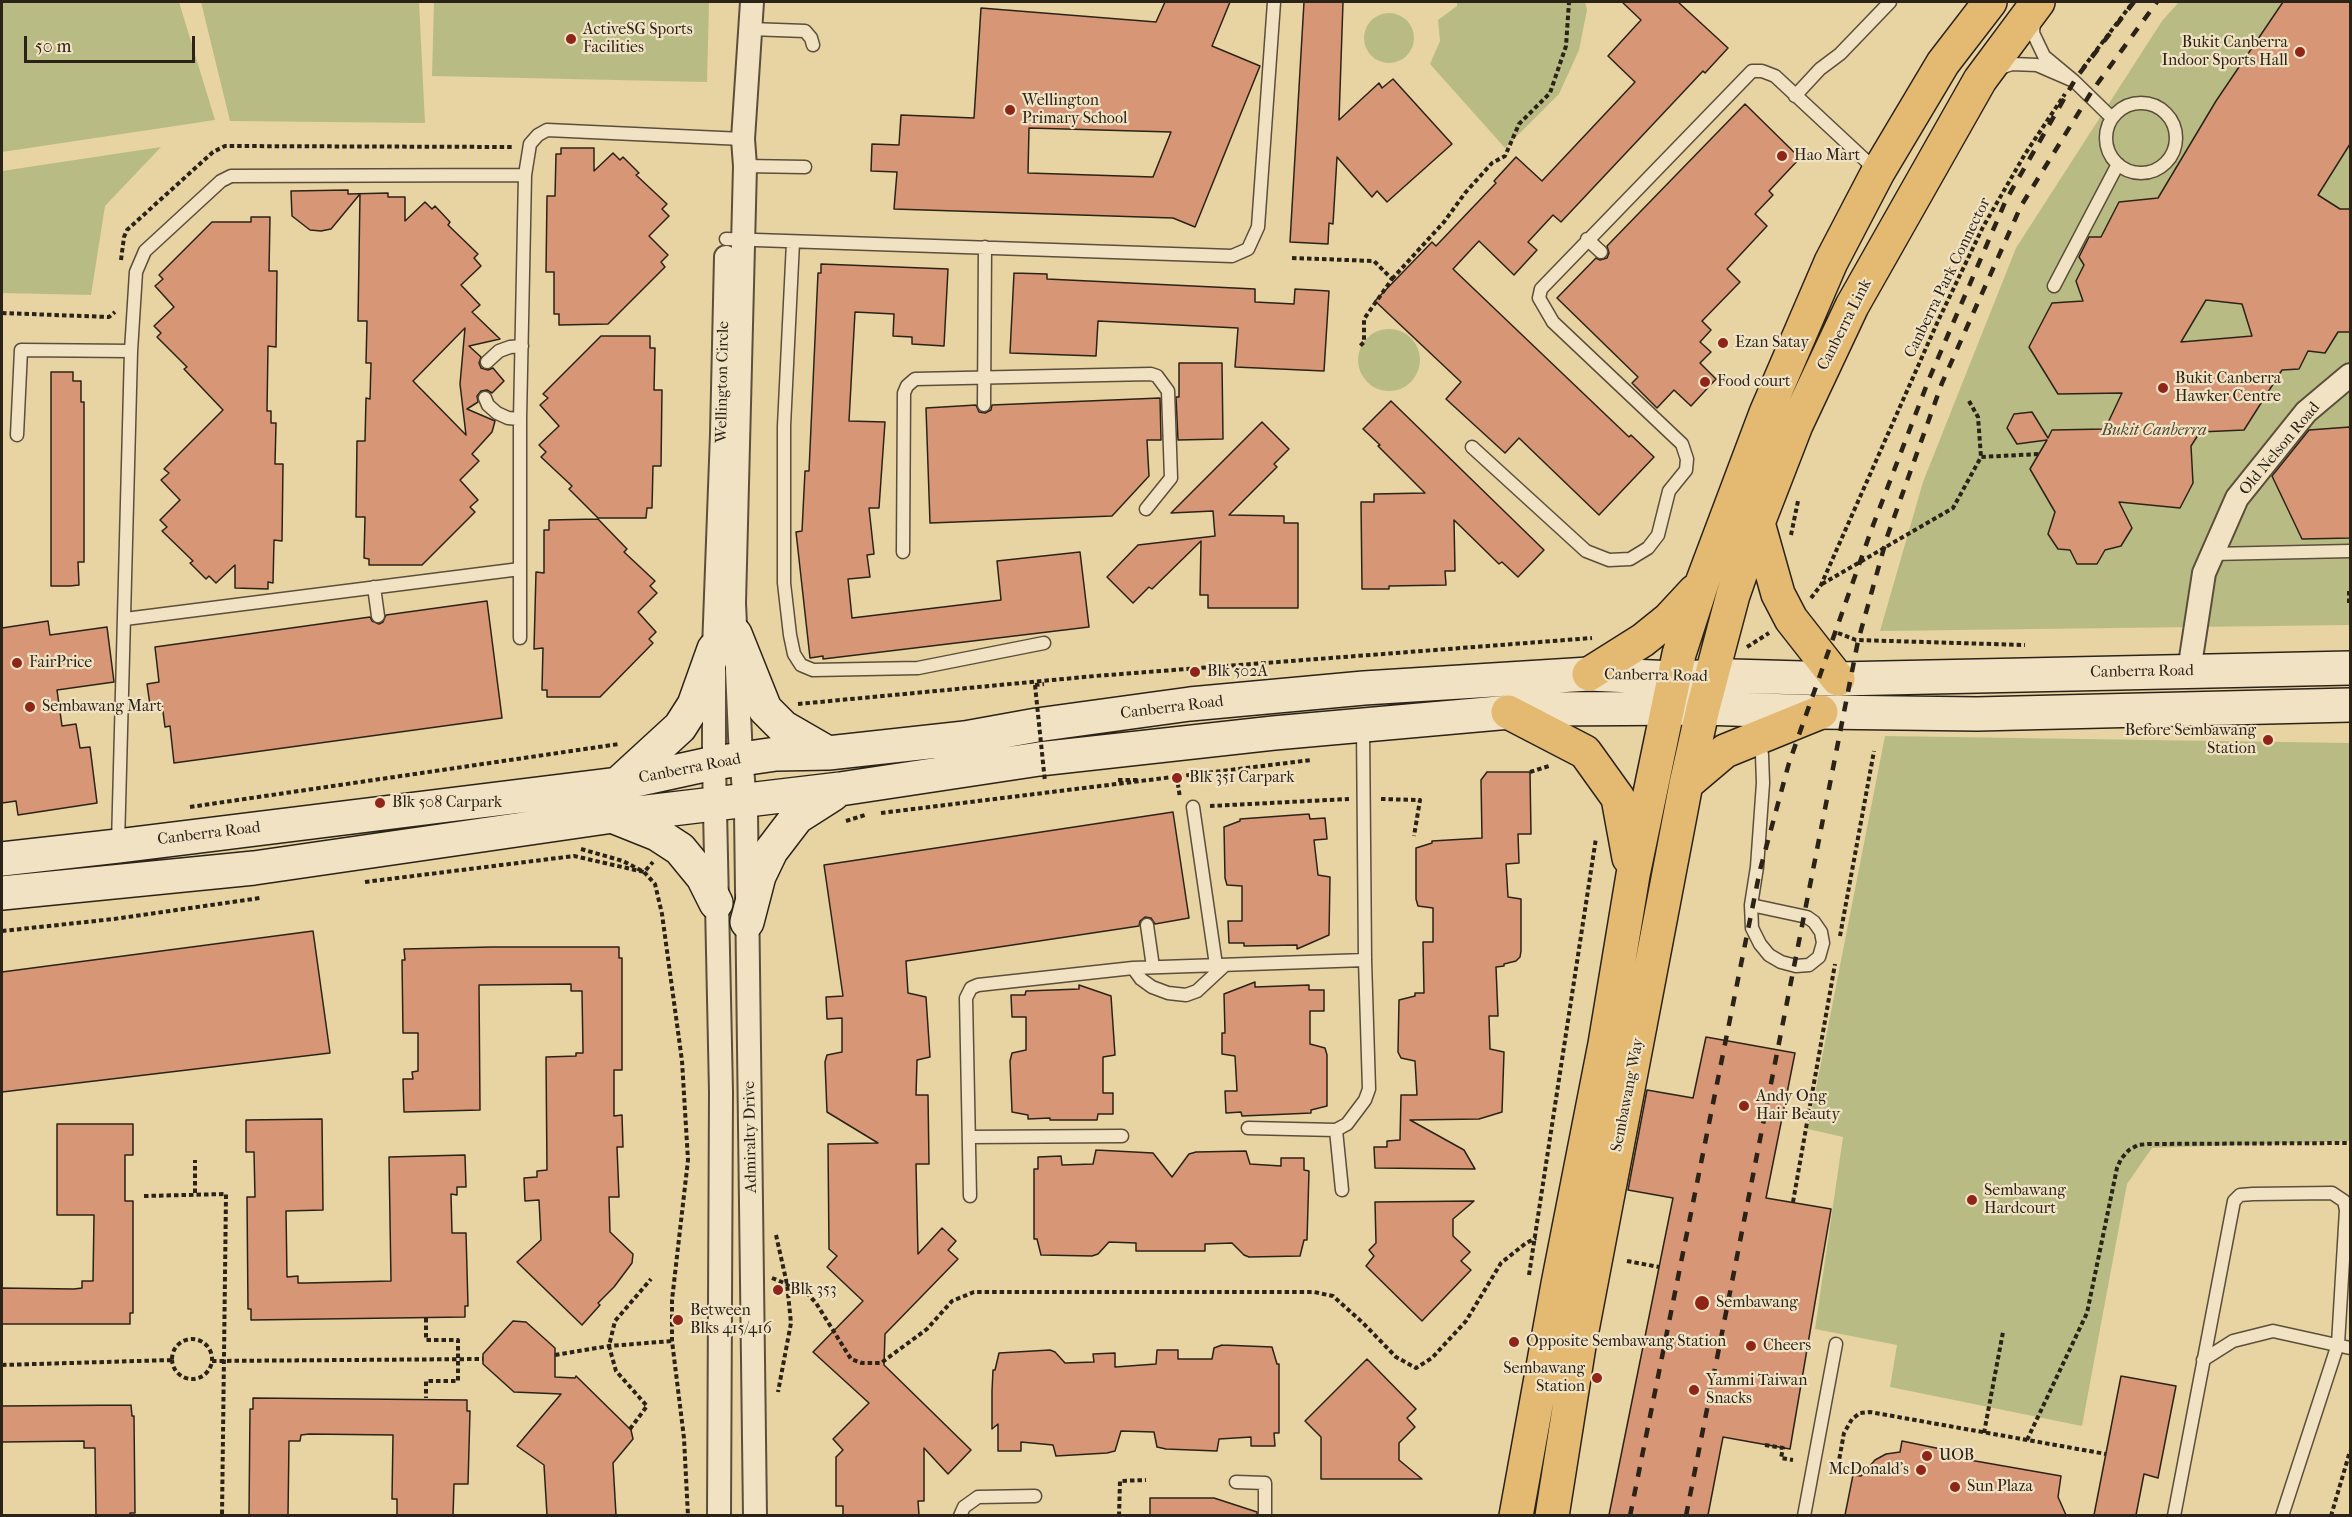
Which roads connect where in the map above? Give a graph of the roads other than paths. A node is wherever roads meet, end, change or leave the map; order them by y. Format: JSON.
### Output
{"nodes":[{"id":1,"x":737,"y":2,"type":"edge"},
{"id":2,"x":752,"y":2,"type":"edge"},
{"id":3,"x":1274,"y":2,"type":"edge"},
{"id":4,"x":1890,"y":2,"type":"edge"},
{"id":5,"x":1990,"y":2,"type":"edge"},
{"id":6,"x":2037,"y":3,"type":"edge"},
{"id":7,"x":750,"y":29,"type":"junction"},
{"id":8,"x":813,"y":45,"type":"dead end"},
{"id":9,"x":1986,"y":73,"type":"junction"},
{"id":10,"x":2074,"y":81,"type":"junction"},
{"id":11,"x":1795,"y":96,"type":"junction"},
{"id":12,"x":2112,"y":118,"type":"junction"},
{"id":13,"x":736,"y":138,"type":"junction"},
{"id":14,"x":2118,"y":164,"type":"junction"},
{"id":15,"x":745,"y":166,"type":"junction"},
{"id":16,"x":805,"y":167,"type":"dead end"},
{"id":17,"x":1878,"y":172,"type":"junction"},
{"id":18,"x":525,"y":175,"type":"junction"},
{"id":19,"x":734,"y":239,"type":"junction"},
{"id":20,"x":1587,"y":239,"type":"junction"},
{"id":21,"x":793,"y":242,"type":"junction"},
{"id":22,"x":985,"y":247,"type":"junction"},
{"id":23,"x":1601,"y":252,"type":"dead end"},
{"id":24,"x":2054,"y":286,"type":"dead end"},
{"id":25,"x":522,"y":346,"type":"junction"},
{"id":26,"x":131,"y":351,"type":"junction"},
{"id":27,"x":487,"y":362,"type":"dead end"},
{"id":28,"x":2350,"y":375,"type":"edge"},
{"id":29,"x":984,"y":377,"type":"junction"},
{"id":30,"x":485,"y":398,"type":"dead end"},
{"id":31,"x":984,"y":405,"type":"dead end"},
{"id":32,"x":520,"y":419,"type":"junction"},
{"id":33,"x":17,"y":435,"type":"dead end"},
{"id":34,"x":1472,"y":447,"type":"dead end"},
{"id":35,"x":1146,"y":509,"type":"dead end"},
{"id":36,"x":1758,"y":523,"type":"junction"},
{"id":37,"x":2350,"y":551,"type":"edge"},
{"id":38,"x":903,"y":552,"type":"dead end"},
{"id":39,"x":2212,"y":554,"type":"junction"},
{"id":40,"x":520,"y":568,"type":"junction"},
{"id":41,"x":1702,"y":583,"type":"junction"},
{"id":42,"x":375,"y":587,"type":"junction"},
{"id":43,"x":378,"y":616,"type":"dead end"},
{"id":44,"x":125,"y":620,"type":"junction"},
{"id":45,"x":520,"y":638,"type":"dead end"},
{"id":46,"x":725,"y":641,"type":"junction"},
{"id":47,"x":1044,"y":644,"type":"dead end"},
{"id":48,"x":2350,"y":668,"type":"edge"},
{"id":49,"x":2189,"y":671,"type":"junction"},
{"id":50,"x":1589,"y":675,"type":"junction"},
{"id":51,"x":1711,"y":676,"type":"junction"},
{"id":52,"x":1838,"y":679,"type":"junction"},
{"id":53,"x":1670,"y":693,"type":"junction"},
{"id":54,"x":2350,"y":705,"type":"edge"},
{"id":55,"x":1703,"y":708,"type":"junction"},
{"id":56,"x":1508,"y":712,"type":"junction"},
{"id":57,"x":1821,"y":712,"type":"junction"},
{"id":58,"x":1363,"y":725,"type":"junction"},
{"id":59,"x":1758,"y":737,"type":"junction"},
{"id":60,"x":828,"y":753,"type":"junction"},
{"id":61,"x":727,"y":761,"type":"junction"},
{"id":62,"x":618,"y":784,"type":"junction"},
{"id":63,"x":1686,"y":784,"type":"junction"},
{"id":64,"x":840,"y":789,"type":"junction"},
{"id":65,"x":729,"y":804,"type":"junction"},
{"id":66,"x":1193,"y":807,"type":"road end"},
{"id":67,"x":612,"y":816,"type":"junction"},
{"id":68,"x":118,"y":846,"type":"junction"},
{"id":69,"x":2,"y":859,"type":"edge"},
{"id":70,"x":1633,"y":875,"type":"junction"},
{"id":71,"x":2,"y":893,"type":"edge"},
{"id":72,"x":716,"y":903,"type":"junction"},
{"id":73,"x":1751,"y":905,"type":"junction"},
{"id":74,"x":747,"y":922,"type":"junction"},
{"id":75,"x":1147,"y":925,"type":"dead end"},
{"id":76,"x":1365,"y":960,"type":"junction"},
{"id":77,"x":1220,"y":965,"type":"junction"},
{"id":78,"x":1153,"y":967,"type":"junction"},
{"id":79,"x":1132,"y":968,"type":"junction"},
{"id":80,"x":1248,"y":1128,"type":"dead end"},
{"id":81,"x":1336,"y":1130,"type":"junction"},
{"id":82,"x":1122,"y":1136,"type":"dead end"},
{"id":83,"x":969,"y":1137,"type":"junction"},
{"id":84,"x":1342,"y":1190,"type":"dead end"},
{"id":85,"x":970,"y":1196,"type":"dead end"},
{"id":86,"x":1836,"y":1344,"type":"dead end"},
{"id":87,"x":2338,"y":1344,"type":"junction"},
{"id":88,"x":2350,"y":1348,"type":"edge"},
{"id":89,"x":2203,"y":1360,"type":"junction"},
{"id":90,"x":1236,"y":1482,"type":"dead end"},
{"id":91,"x":1035,"y":1496,"type":"dead end"},
{"id":92,"x":719,"y":1515,"type":"edge"},
{"id":93,"x":755,"y":1515,"type":"edge"},
{"id":94,"x":960,"y":1515,"type":"edge"},
{"id":95,"x":1265,"y":1515,"type":"edge"},
{"id":96,"x":1516,"y":1515,"type":"edge"},
{"id":97,"x":1552,"y":1515,"type":"edge"},
{"id":98,"x":1804,"y":1515,"type":"edge"},
{"id":99,"x":2174,"y":1515,"type":"edge"},
{"id":100,"x":2282,"y":1515,"type":"edge"}],
"edges":[{"from":1,"to":13,"type":"street","name":"Wellington Circle"},
{"from":2,"to":7,"type":"street","name":"Wellington Circle"},
{"from":3,"to":22,"type":"lane"},
{"from":4,"to":11,"type":"lane"},
{"from":5,"to":17,"type":"main road"},
{"from":6,"to":9,"type":"main road","name":"Canberra Link"},
{"from":6,"to":10,"type":"lane"},
{"from":7,"to":8,"type":"lane"},
{"from":7,"to":13,"type":"street","name":"Wellington Circle"},
{"from":9,"to":10,"type":"lane"},
{"from":9,"to":36,"type":"main road","name":"Canberra Link"},
{"from":10,"to":12,"type":"lane"},
{"from":11,"to":17,"type":"lane"},
{"from":11,"to":20,"type":"lane"},
{"from":12,"to":14,"type":"lane"},
{"from":12,"to":14,"type":"lane"},
{"from":13,"to":15,"type":"street","name":"Wellington Circle"},
{"from":13,"to":18,"type":"lane"},
{"from":13,"to":19,"type":"street","name":"Wellington Circle"},
{"from":14,"to":24,"type":"lane"},
{"from":15,"to":16,"type":"lane"},
{"from":15,"to":19,"type":"street","name":"Wellington Circle"},
{"from":17,"to":41,"type":"main road"},
{"from":18,"to":25,"type":"lane"},
{"from":18,"to":26,"type":"lane"},
{"from":19,"to":21,"type":"lane"},
{"from":19,"to":46,"type":"street","name":"Wellington Circle"},
{"from":20,"to":23,"type":"lane"},
{"from":20,"to":34,"type":"lane"},
{"from":21,"to":22,"type":"lane"},
{"from":21,"to":47,"type":"lane"},
{"from":22,"to":29,"type":"lane"},
{"from":25,"to":27,"type":"lane"},
{"from":25,"to":32,"type":"lane"},
{"from":26,"to":33,"type":"lane"},
{"from":26,"to":44,"type":"lane"},
{"from":28,"to":39,"type":"street","name":"Old Nelson Road"},
{"from":29,"to":31,"type":"lane"},
{"from":29,"to":35,"type":"lane"},
{"from":29,"to":38,"type":"lane"},
{"from":30,"to":32,"type":"lane"},
{"from":32,"to":40,"type":"lane"},
{"from":36,"to":51,"type":"main road","name":"Canberra Link"},
{"from":36,"to":52,"type":"main road"},
{"from":37,"to":39,"type":"lane"},
{"from":39,"to":49,"type":"street","name":"Old Nelson Road"},
{"from":40,"to":42,"type":"lane"},
{"from":40,"to":45,"type":"lane"},
{"from":41,"to":50,"type":"main road"},
{"from":41,"to":53,"type":"main road"},
{"from":42,"to":43,"type":"lane"},
{"from":42,"to":44,"type":"lane"},
{"from":44,"to":68,"type":"lane"},
{"from":46,"to":60,"type":"main road"},
{"from":46,"to":61,"type":"street","name":"Wellington Circle"},
{"from":46,"to":62,"type":"main road"},
{"from":48,"to":49,"type":"main road","name":"Canberra Road"},
{"from":49,"to":52,"type":"main road","name":"Canberra Road"},
{"from":50,"to":53,"type":"main road","name":"Canberra Road"},
{"from":50,"to":60,"type":"main road","name":"Canberra Road"},
{"from":51,"to":52,"type":"main road","name":"Canberra Road"},
{"from":51,"to":53,"type":"main road","name":"Canberra Road"},
{"from":51,"to":55,"type":"main road","name":"Sembawang Way"},
{"from":53,"to":55,"type":"main road","name":"Canberra Road"},
{"from":53,"to":56,"type":"main road","name":"Canberra Road"},
{"from":53,"to":70,"type":"main road","name":"Sembawang Way"},
{"from":54,"to":57,"type":"main road","name":"Canberra Road"},
{"from":55,"to":57,"type":"main road","name":"Canberra Road"},
{"from":55,"to":63,"type":"main road","name":"Sembawang Way"},
{"from":56,"to":58,"type":"main road","name":"Canberra Road"},
{"from":56,"to":70,"type":"main road"},
{"from":57,"to":59,"type":"main road"},
{"from":58,"to":64,"type":"main road","name":"Canberra Road"},
{"from":58,"to":76,"type":"lane"},
{"from":59,"to":63,"type":"main road"},
{"from":59,"to":73,"type":"lane"},
{"from":60,"to":61,"type":"main road","name":"Canberra Road"},
{"from":61,"to":62,"type":"main road","name":"Canberra Road"},
{"from":61,"to":65,"type":"street","name":"Admiralty Drive"},
{"from":61,"to":65,"type":"street","name":"Admiralty Drive"},
{"from":62,"to":68,"type":"main road","name":"Canberra Road"},
{"from":63,"to":97,"type":"main road","name":"Sembawang Way"},
{"from":64,"to":65,"type":"main road","name":"Canberra Road"},
{"from":64,"to":74,"type":"main road"},
{"from":65,"to":67,"type":"main road","name":"Canberra Road"},
{"from":65,"to":72,"type":"street","name":"Admiralty Drive"},
{"from":65,"to":74,"type":"street","name":"Admiralty Drive"},
{"from":66,"to":77,"type":"lane"},
{"from":67,"to":71,"type":"main road","name":"Canberra Road"},
{"from":67,"to":72,"type":"main road"},
{"from":68,"to":69,"type":"main road","name":"Canberra Road"},
{"from":70,"to":96,"type":"main road","name":"Sembawang Way"},
{"from":72,"to":92,"type":"street","name":"Admiralty Drive"},
{"from":73,"to":73,"type":"lane"},
{"from":74,"to":93,"type":"street","name":"Admiralty Drive"},
{"from":75,"to":78,"type":"lane"},
{"from":76,"to":77,"type":"lane"},
{"from":76,"to":81,"type":"lane"},
{"from":77,"to":78,"type":"lane"},
{"from":77,"to":79,"type":"lane"},
{"from":78,"to":79,"type":"lane"},
{"from":79,"to":83,"type":"lane"},
{"from":80,"to":81,"type":"lane"},
{"from":81,"to":84,"type":"lane"},
{"from":82,"to":83,"type":"lane"},
{"from":83,"to":85,"type":"lane"},
{"from":86,"to":98,"type":"lane"},
{"from":87,"to":88,"type":"lane"},
{"from":87,"to":89,"type":"lane"},
{"from":87,"to":89,"type":"lane"},
{"from":87,"to":100,"type":"lane"},
{"from":89,"to":99,"type":"lane"},
{"from":90,"to":95,"type":"lane"},
{"from":91,"to":94,"type":"lane"}]}
